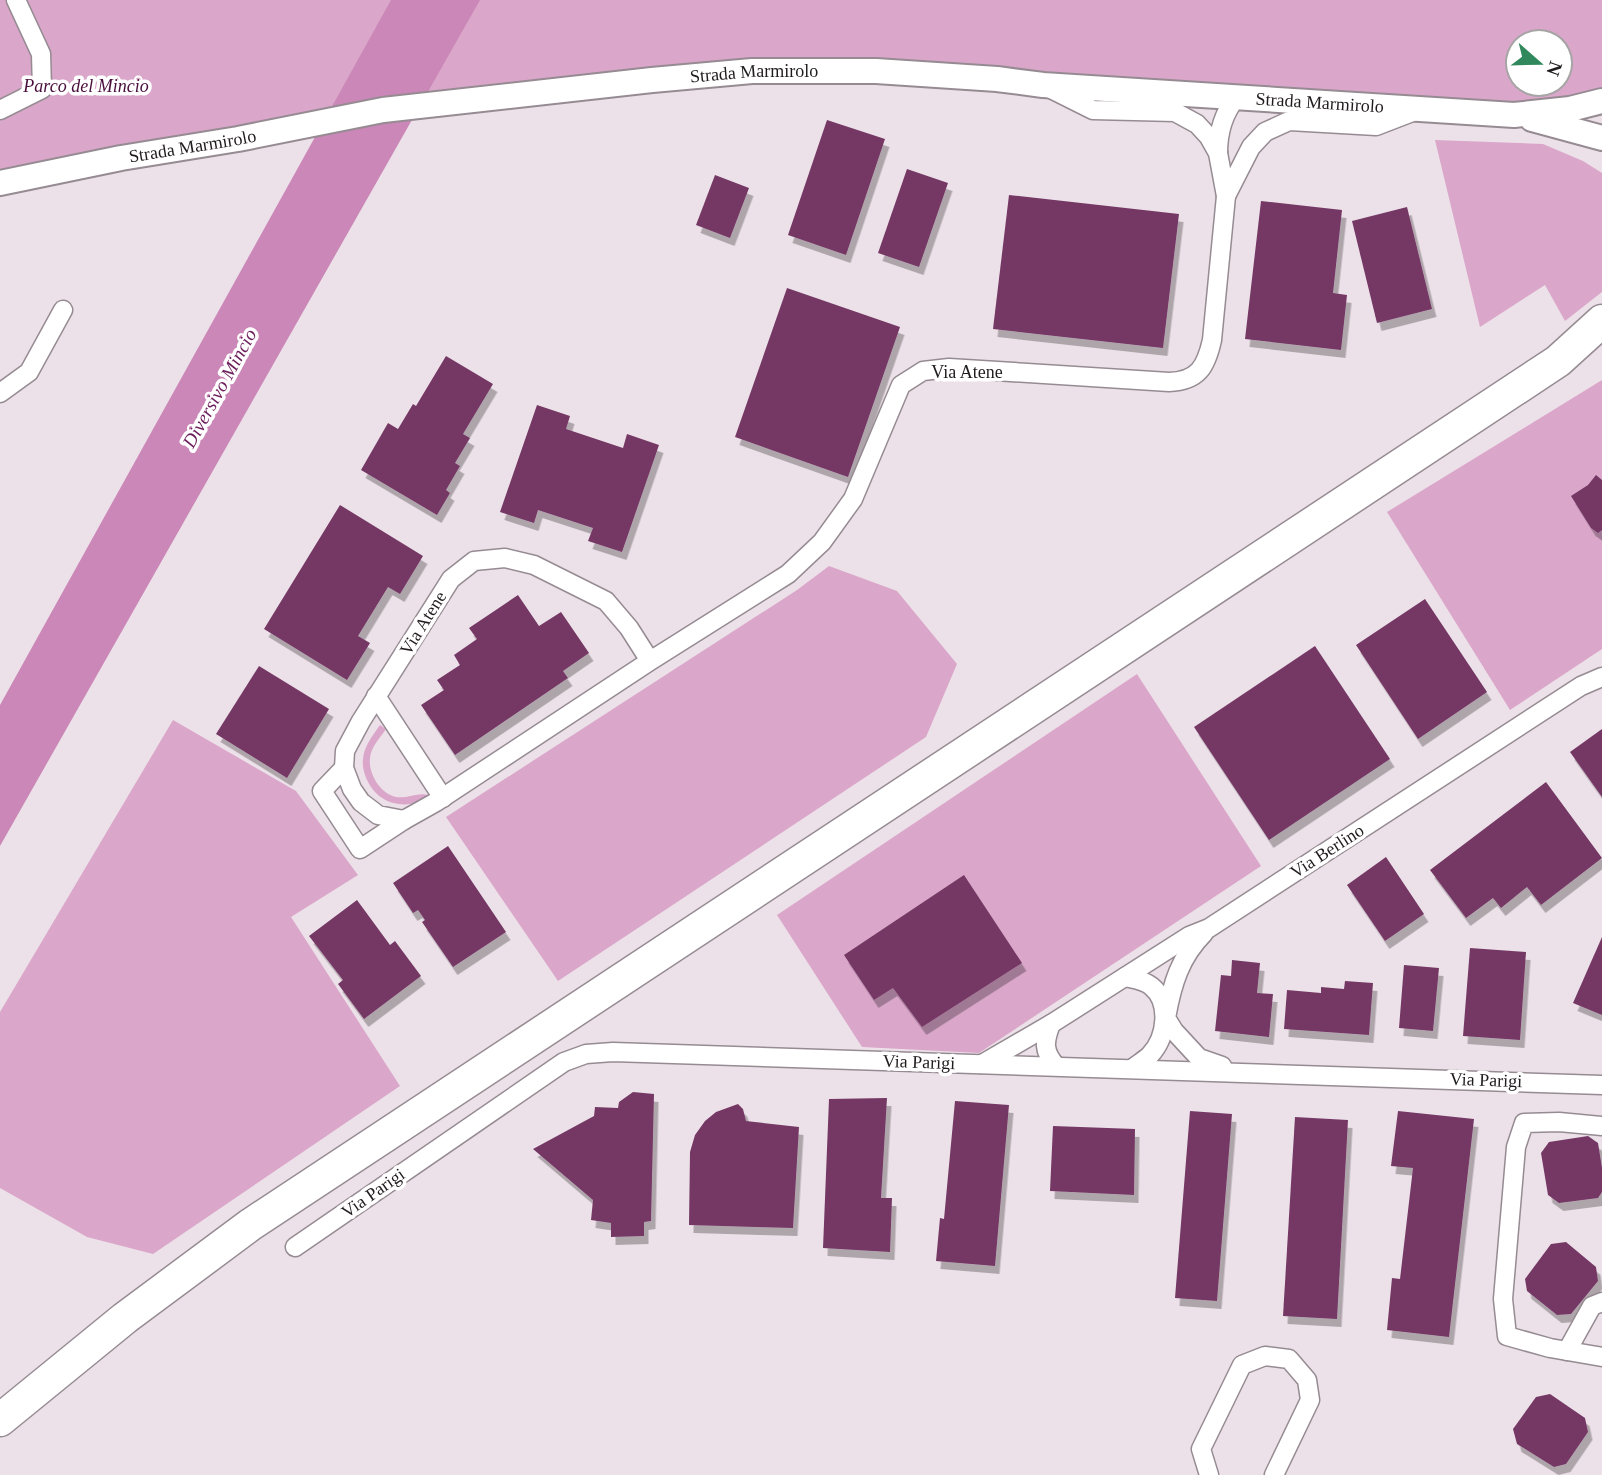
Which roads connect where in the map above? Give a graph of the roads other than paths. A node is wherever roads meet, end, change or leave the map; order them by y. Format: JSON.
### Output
{"nodes":[{"id":1,"x":16,"y":0,"type":"edge"},
{"id":2,"x":1043,"y":85,"type":"junction"},
{"id":3,"x":1236,"y":98,"type":"junction"},
{"id":4,"x":1602,"y":101,"type":"edge"},
{"id":5,"x":0,"y":110,"type":"edge"},
{"id":6,"x":1419,"y":110,"type":"junction"},
{"id":7,"x":1514,"y":115,"type":"junction"},
{"id":8,"x":1602,"y":138,"type":"edge"},
{"id":9,"x":1218,"y":153,"type":"junction"},
{"id":10,"x":0,"y":183,"type":"edge"},
{"id":11,"x":1226,"y":196,"type":"junction"},
{"id":12,"x":63,"y":310,"type":"dead end"},
{"id":13,"x":1602,"y":321,"type":"edge"},
{"id":14,"x":1602,"y":341,"type":"edge"},
{"id":15,"x":1558,"y":361,"type":"junction"},
{"id":16,"x":0,"y":393,"type":"edge"},
{"id":17,"x":650,"y":661,"type":"junction"},
{"id":18,"x":1602,"y":677,"type":"edge"},
{"id":19,"x":376,"y":696,"type":"junction"},
{"id":20,"x":344,"y":768,"type":"junction"},
{"id":21,"x":443,"y":798,"type":"junction"},
{"id":22,"x":404,"y":820,"type":"junction"},
{"id":23,"x":1209,"y":928,"type":"junction"},
{"id":24,"x":1125,"y":977,"type":"junction"},
{"id":25,"x":1166,"y":1018,"type":"junction"},
{"id":26,"x":1051,"y":1024,"type":"junction"},
{"id":27,"x":982,"y":1065,"type":"junction"},
{"id":28,"x":1056,"y":1066,"type":"junction"},
{"id":29,"x":1133,"y":1069,"type":"junction"},
{"id":30,"x":1238,"y":1071,"type":"junction"},
{"id":31,"x":1602,"y":1085,"type":"edge"},
{"id":32,"x":1602,"y":1126,"type":"edge"},
{"id":33,"x":295,"y":1247,"type":"dead end"},
{"id":34,"x":1602,"y":1302,"type":"edge"},
{"id":35,"x":1567,"y":1351,"type":"junction"},
{"id":36,"x":1602,"y":1357,"type":"edge"},
{"id":37,"x":0,"y":1420,"type":"edge"},
{"id":38,"x":1209,"y":1475,"type":"edge"},
{"id":39,"x":1274,"y":1475,"type":"edge"}],
"edges":[{"from":1,"to":5,"type":"street"},
{"from":2,"to":3,"type":"main road","name":"Strada Marmirolo"},
{"from":2,"to":9,"type":"street","name":"Via Atene"},
{"from":2,"to":10,"type":"main road","name":"Strada Marmirolo"},
{"from":3,"to":6,"type":"main road","name":"Strada Marmirolo"},
{"from":3,"to":9,"type":"street"},
{"from":4,"to":7,"type":"main road","name":"Strada Marmirolo"},
{"from":6,"to":7,"type":"main road","name":"Strada Marmirolo"},
{"from":6,"to":11,"type":"street","name":"Via Atene"},
{"from":7,"to":8,"type":"main road","name":"Strada Marmirolo"},
{"from":9,"to":11,"type":"street","name":"Via Atene"},
{"from":11,"to":17,"type":"street","name":"Via Atene"},
{"from":12,"to":16,"type":"street"},
{"from":13,"to":15,"type":"highway"},
{"from":14,"to":15,"type":"highway"},
{"from":15,"to":37,"type":"highway"},
{"from":17,"to":19,"type":"street","name":"Via Atene"},
{"from":17,"to":21,"type":"street","name":"Via Atene"},
{"from":18,"to":23,"type":"street","name":"Via Berlino"},
{"from":19,"to":20,"type":"street","name":"Via Atene"},
{"from":19,"to":21,"type":"street"},
{"from":20,"to":22,"type":"street"},
{"from":20,"to":22,"type":"street","name":"Via Atene"},
{"from":21,"to":22,"type":"street","name":"Via Atene"},
{"from":23,"to":24,"type":"street","name":"Via Berlino"},
{"from":23,"to":25,"type":"street"},
{"from":24,"to":25,"type":"street"},
{"from":24,"to":26,"type":"street","name":"Via Berlino"},
{"from":25,"to":29,"type":"street"},
{"from":25,"to":30,"type":"street"},
{"from":26,"to":27,"type":"street","name":"Via Berlino"},
{"from":26,"to":28,"type":"street"},
{"from":27,"to":28,"type":"street","name":"Via Parigi"},
{"from":27,"to":33,"type":"street","name":"Via Parigi"},
{"from":28,"to":29,"type":"street","name":"Via Parigi"},
{"from":29,"to":30,"type":"street","name":"Via Parigi"},
{"from":30,"to":31,"type":"street","name":"Via Parigi"},
{"from":32,"to":35,"type":"street"},
{"from":34,"to":35,"type":"street"},
{"from":35,"to":36,"type":"street"},
{"from":38,"to":39,"type":"street"}]}
